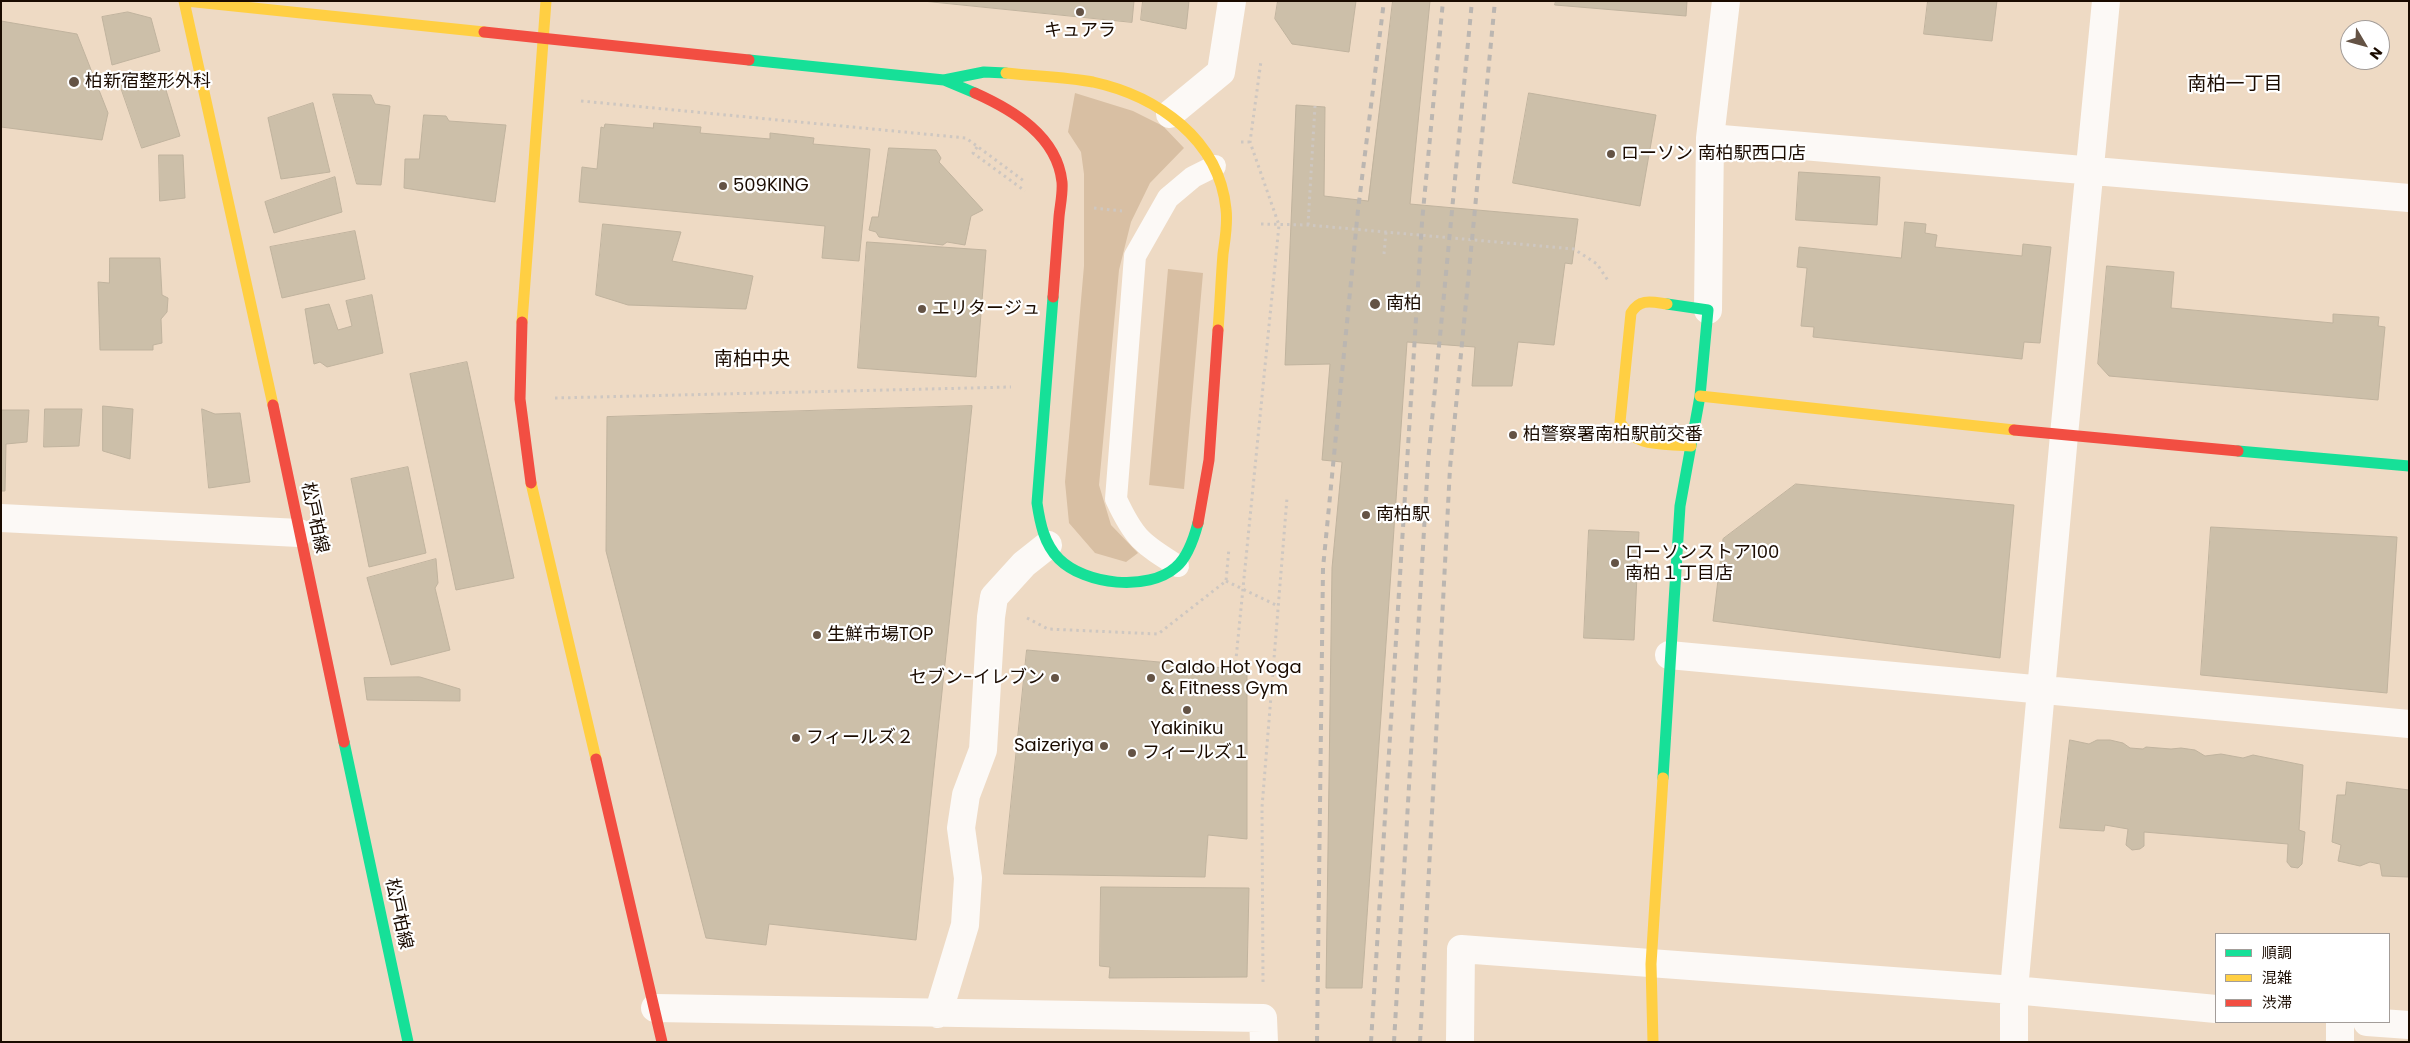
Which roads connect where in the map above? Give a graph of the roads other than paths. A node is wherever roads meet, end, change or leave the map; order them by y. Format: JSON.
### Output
{"nodes":[{"id":1,"x":185,"y":1,"type":"edge"},
{"id":2,"x":546,"y":1,"type":"edge"},
{"id":3,"x":1232,"y":1,"type":"edge"},
{"id":4,"x":1726,"y":1,"type":"edge"},
{"id":5,"x":2106,"y":1,"type":"edge"},
{"id":6,"x":543,"y":38,"type":"junction"},
{"id":7,"x":944,"y":80,"type":"junction"},
{"id":8,"x":1170,"y":114,"type":"junction"},
{"id":9,"x":1710,"y":138,"type":"junction"},
{"id":10,"x":1216,"y":166,"type":"junction"},
{"id":11,"x":2091,"y":171,"type":"junction"},
{"id":12,"x":2409,"y":198,"type":"edge"},
{"id":13,"x":1708,"y":310,"type":"junction"},
{"id":14,"x":1700,"y":396,"type":"junction"},
{"id":15,"x":2064,"y":435,"type":"junction"},
{"id":16,"x":1691,"y":446,"type":"junction"},
{"id":17,"x":2409,"y":466,"type":"edge"},
{"id":18,"x":1,"y":518,"type":"edge"},
{"id":19,"x":299,"y":533,"type":"junction"},
{"id":20,"x":1048,"y":545,"type":"junction"},
{"id":21,"x":1178,"y":566,"type":"junction"},
{"id":22,"x":1669,"y":655,"type":"junction"},
{"id":23,"x":2042,"y":690,"type":"junction"},
{"id":24,"x":2409,"y":724,"type":"edge"},
{"id":25,"x":1651,"y":964,"type":"junction"},
{"id":26,"x":2014,"y":990,"type":"junction"},
{"id":27,"x":655,"y":1008,"type":"junction"},
{"id":28,"x":2215,"y":1008,"type":"edge"},
{"id":29,"x":938,"y":1014,"type":"junction"},
{"id":30,"x":2340,"y":1023,"type":"edge"},
{"id":31,"x":2381,"y":1023,"type":"edge"},
{"id":32,"x":2409,"y":1025,"type":"edge"},
{"id":33,"x":1263,"y":1030,"type":"edge"},
{"id":34,"x":408,"y":1042,"type":"edge"},
{"id":35,"x":662,"y":1042,"type":"edge"},
{"id":36,"x":1460,"y":1042,"type":"edge"},
{"id":37,"x":1653,"y":1042,"type":"edge"},
{"id":38,"x":2014,"y":1042,"type":"edge"},
{"id":39,"x":2340,"y":1042,"type":"edge"}],
"edges":[{"from":1,"to":6,"type":"street"},
{"from":1,"to":19,"type":"street","name":"松戸柏線"},
{"from":2,"to":6,"type":"street"},
{"from":3,"to":8,"type":"street"},
{"from":4,"to":9,"type":"street"},
{"from":5,"to":11,"type":"street"},
{"from":6,"to":7,"type":"street"},
{"from":6,"to":27,"type":"street"},
{"from":7,"to":8,"type":"street"},
{"from":7,"to":20,"type":"street"},
{"from":8,"to":10,"type":"street"},
{"from":9,"to":11,"type":"street"},
{"from":9,"to":13,"type":"street"},
{"from":10,"to":21,"type":"street"},
{"from":10,"to":21,"type":"lane"},
{"from":11,"to":12,"type":"street"},
{"from":11,"to":15,"type":"street"},
{"from":13,"to":14,"type":"street"},
{"from":13,"to":16,"type":"street"},
{"from":14,"to":15,"type":"street"},
{"from":14,"to":16,"type":"street"},
{"from":15,"to":17,"type":"street"},
{"from":15,"to":23,"type":"street"},
{"from":16,"to":22,"type":"street"},
{"from":18,"to":19,"type":"street"},
{"from":19,"to":34,"type":"street","name":"松戸柏線"},
{"from":20,"to":21,"type":"street"},
{"from":20,"to":29,"type":"street"},
{"from":22,"to":23,"type":"street"},
{"from":22,"to":25,"type":"street"},
{"from":23,"to":24,"type":"street"},
{"from":23,"to":26,"type":"street"},
{"from":25,"to":26,"type":"street"},
{"from":25,"to":36,"type":"street"},
{"from":25,"to":37,"type":"street"},
{"from":26,"to":28,"type":"street"},
{"from":26,"to":38,"type":"street"},
{"from":27,"to":29,"type":"street"},
{"from":27,"to":35,"type":"street"},
{"from":29,"to":33,"type":"street"},
{"from":30,"to":39,"type":"street"},
{"from":31,"to":32,"type":"street"}]}
